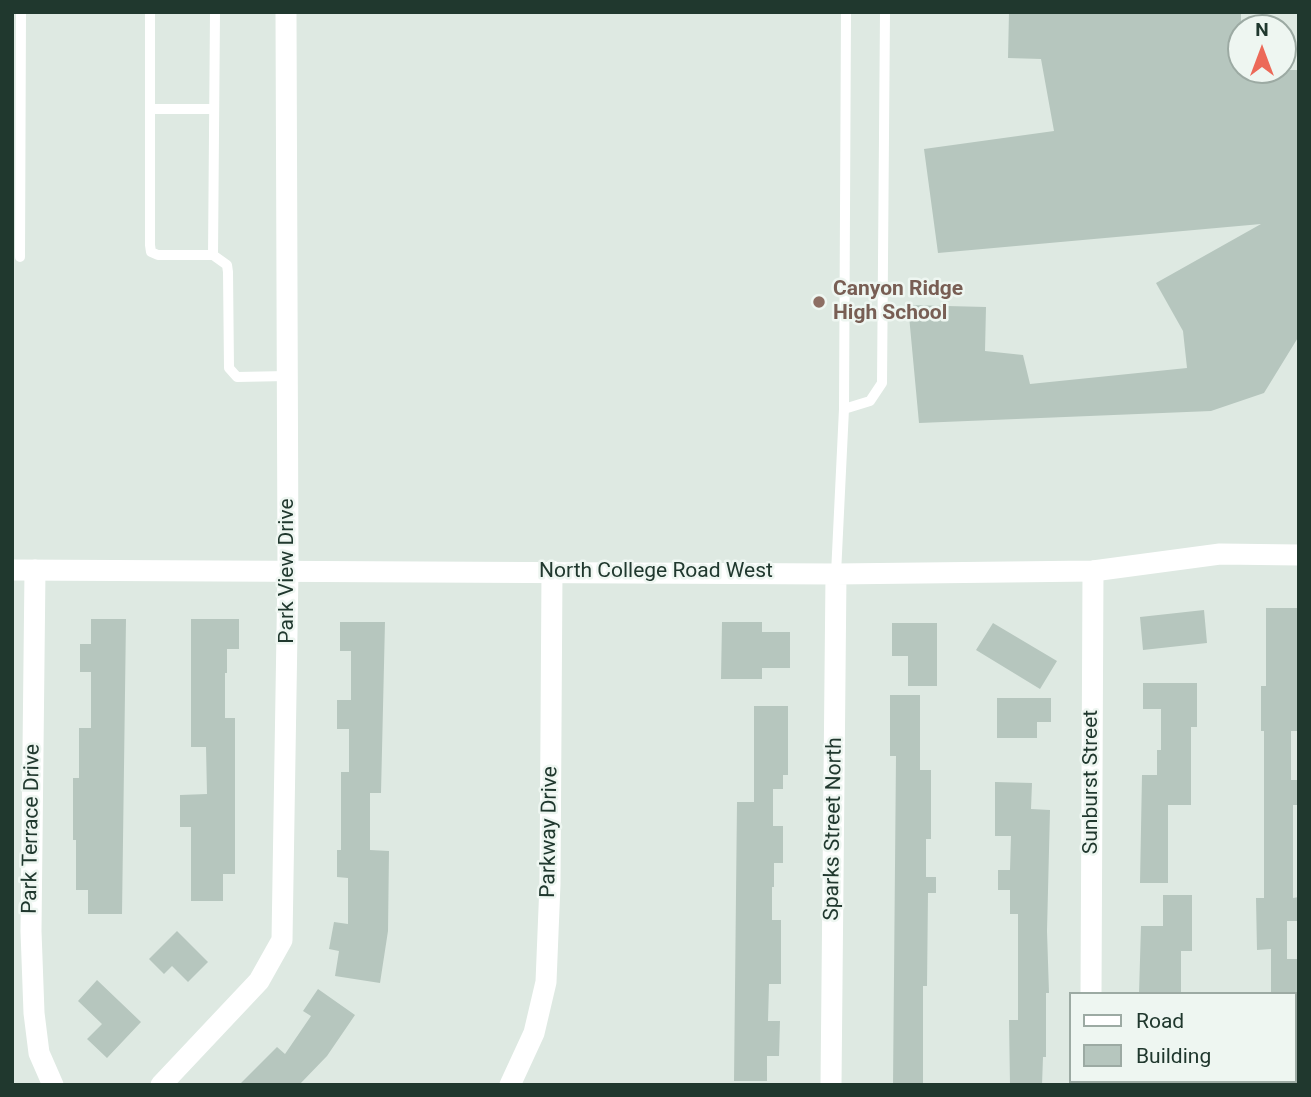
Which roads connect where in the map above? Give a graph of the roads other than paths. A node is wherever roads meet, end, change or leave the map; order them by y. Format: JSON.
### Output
{"nodes":[{"id":1,"x":21,"y":12,"type":"edge"},
{"id":2,"x":150,"y":12,"type":"edge"},
{"id":3,"x":215,"y":12,"type":"edge"},
{"id":4,"x":286,"y":12,"type":"edge"},
{"id":5,"x":846,"y":12,"type":"edge"},
{"id":6,"x":884,"y":12,"type":"edge"},
{"id":7,"x":150,"y":109,"type":"junction"},
{"id":8,"x":214,"y":109,"type":"junction"},
{"id":9,"x":213,"y":255,"type":"junction"},
{"id":10,"x":20,"y":257,"type":"dead end"},
{"id":11,"x":287,"y":376,"type":"junction"},
{"id":12,"x":844,"y":409,"type":"junction"},
{"id":13,"x":1299,"y":555,"type":"edge"},
{"id":14,"x":12,"y":570,"type":"edge"},
{"id":15,"x":35,"y":570,"type":"junction"},
{"id":16,"x":288,"y":570,"type":"junction"},
{"id":17,"x":552,"y":571,"type":"junction"},
{"id":18,"x":1093,"y":571,"type":"junction"},
{"id":19,"x":836,"y":574,"type":"junction"},
{"id":20,"x":1091,"y":992,"type":"edge"},
{"id":21,"x":53,"y":1085,"type":"edge"},
{"id":22,"x":161,"y":1085,"type":"edge"},
{"id":23,"x":510,"y":1085,"type":"edge"},
{"id":24,"x":831,"y":1085,"type":"edge"}],
"edges":[{"from":1,"to":10,"type":"lane"},
{"from":2,"to":7,"type":"lane"},
{"from":3,"to":8,"type":"lane"},
{"from":4,"to":11,"type":"street","name":"Park View Drive"},
{"from":5,"to":12,"type":"lane"},
{"from":6,"to":12,"type":"lane"},
{"from":7,"to":8,"type":"lane"},
{"from":7,"to":9,"type":"lane"},
{"from":8,"to":9,"type":"lane"},
{"from":9,"to":11,"type":"lane"},
{"from":11,"to":16,"type":"street","name":"Park View Drive"},
{"from":12,"to":19,"type":"lane"},
{"from":13,"to":18,"type":"street","name":"North College Road West"},
{"from":14,"to":15,"type":"street","name":"North College Road West"},
{"from":15,"to":16,"type":"street","name":"North College Road West"},
{"from":15,"to":21,"type":"street","name":"Park Terrace Drive"},
{"from":16,"to":17,"type":"street","name":"North College Road West"},
{"from":16,"to":22,"type":"street","name":"Park View Drive"},
{"from":17,"to":19,"type":"street","name":"North College Road West"},
{"from":17,"to":23,"type":"street","name":"Parkway Drive"},
{"from":18,"to":19,"type":"street","name":"North College Road West"},
{"from":18,"to":20,"type":"street","name":"Sunburst Street"},
{"from":19,"to":24,"type":"street","name":"Sparks Street North"}]}
